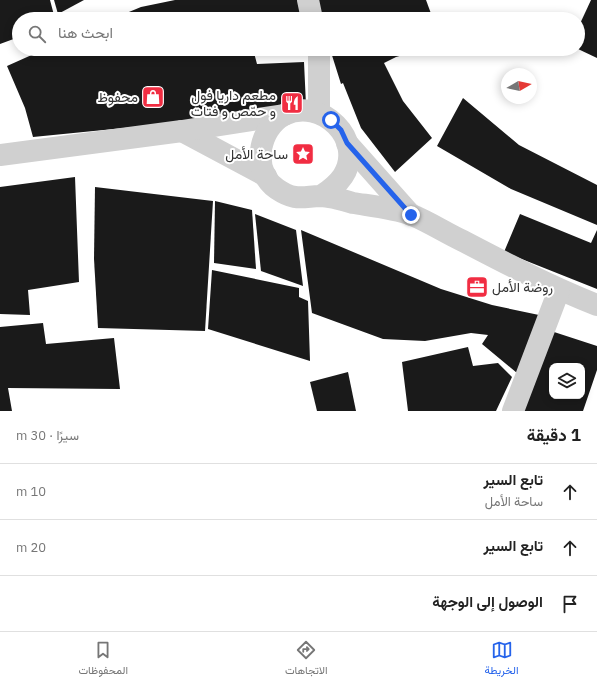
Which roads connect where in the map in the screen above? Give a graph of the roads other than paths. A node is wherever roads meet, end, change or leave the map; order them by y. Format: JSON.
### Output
{"nodes":[{"id":1,"x":308,"y":0,"type":"edge"},
{"id":2,"x":311,"y":12,"type":"edge"},
{"id":3,"x":319,"y":56,"type":"edge"},
{"id":4,"x":319,"y":113,"type":"junction"},
{"id":5,"x":284,"y":115,"type":"junction"},
{"id":6,"x":182,"y":131,"type":"junction"},
{"id":7,"x":347,"y":143,"type":"junction"},
{"id":8,"x":0,"y":155,"type":"edge"},
{"id":9,"x":266,"y":176,"type":"junction"},
{"id":10,"x":321,"y":196,"type":"junction"},
{"id":11,"x":411,"y":215,"type":"junction"},
{"id":12,"x":559,"y":290,"type":"junction"},
{"id":13,"x":597,"y":305,"type":"edge"},
{"id":14,"x":513,"y":411,"type":"edge"}],
"edges":[{"from":1,"to":2,"type":"street"},
{"from":3,"to":4,"type":"street"},
{"from":4,"to":5,"type":"street"},
{"from":4,"to":7,"type":"street"},
{"from":5,"to":6,"type":"street"},
{"from":5,"to":9,"type":"street"},
{"from":6,"to":8,"type":"street"},
{"from":6,"to":9,"type":"street"},
{"from":7,"to":10,"type":"street"},
{"from":7,"to":11,"type":"street"},
{"from":9,"to":10,"type":"street"},
{"from":10,"to":11,"type":"street"},
{"from":11,"to":12,"type":"street"},
{"from":12,"to":13,"type":"street"},
{"from":12,"to":14,"type":"street"}]}
